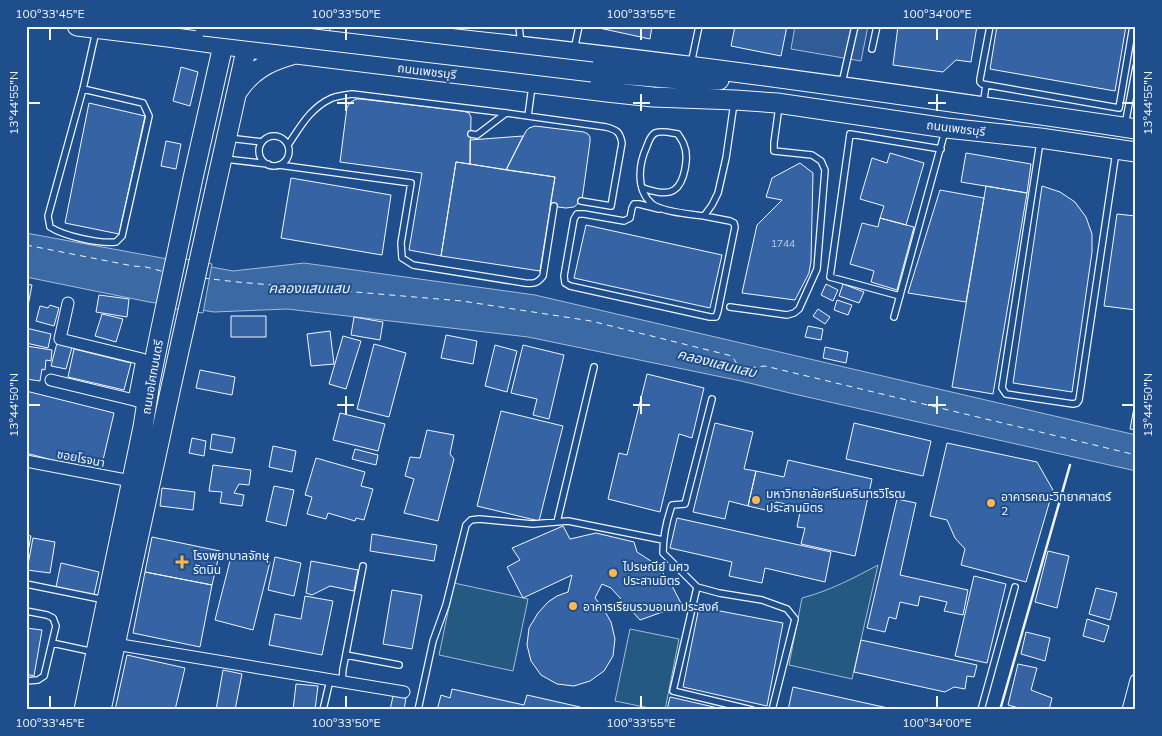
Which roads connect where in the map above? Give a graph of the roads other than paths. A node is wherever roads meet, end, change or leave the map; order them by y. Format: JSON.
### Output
{"nodes":[{"id":1,"x":77,"y":26,"type":"edge"},
{"id":2,"x":204,"y":26,"type":"edge"},
{"id":3,"x":227,"y":26,"type":"edge"},
{"id":4,"x":251,"y":26,"type":"edge"},
{"id":5,"x":339,"y":26,"type":"edge"},
{"id":6,"x":519,"y":26,"type":"edge"},
{"id":7,"x":579,"y":26,"type":"edge"},
{"id":8,"x":699,"y":26,"type":"edge"},
{"id":9,"x":854,"y":26,"type":"edge"},
{"id":10,"x":877,"y":26,"type":"edge"},
{"id":11,"x":990,"y":26,"type":"edge"},
{"id":12,"x":1134,"y":26,"type":"edge"},
{"id":13,"x":87,"y":27,"type":"edge"},
{"id":14,"x":402,"y":31,"type":"edge"},
{"id":15,"x":168,"y":37,"type":"junction"},
{"id":16,"x":224,"y":45,"type":"junction"},
{"id":17,"x":522,"y":47,"type":"junction"},
{"id":18,"x":247,"y":48,"type":"junction"},
{"id":19,"x":872,"y":49,"type":"dead end"},
{"id":20,"x":574,"y":52,"type":"junction"},
{"id":21,"x":293,"y":54,"type":"junction"},
{"id":22,"x":394,"y":66,"type":"junction"},
{"id":23,"x":1136,"y":66,"type":"edge"},
{"id":24,"x":691,"y":73,"type":"junction"},
{"id":25,"x":533,"y":84,"type":"junction"},
{"id":26,"x":986,"y":85,"type":"junction"},
{"id":27,"x":214,"y":86,"type":"junction"},
{"id":28,"x":840,"y":87,"type":"junction"},
{"id":29,"x":83,"y":88,"type":"junction"},
{"id":30,"x":235,"y":96,"type":"junction"},
{"id":31,"x":1133,"y":99,"type":"edge"},
{"id":32,"x":734,"y":100,"type":"junction"},
{"id":33,"x":778,"y":104,"type":"junction"},
{"id":34,"x":982,"y":107,"type":"junction"},
{"id":35,"x":1119,"y":108,"type":"junction"},
{"id":36,"x":506,"y":113,"type":"junction"},
{"id":37,"x":528,"y":116,"type":"junction"},
{"id":38,"x":1122,"y":124,"type":"edge"},
{"id":39,"x":946,"y":128,"type":"junction"},
{"id":40,"x":471,"y":134,"type":"dead end"},
{"id":41,"x":226,"y":138,"type":"junction"},
{"id":42,"x":1040,"y":138,"type":"junction"},
{"id":43,"x":262,"y":142,"type":"junction"},
{"id":44,"x":288,"y":145,"type":"junction"},
{"id":45,"x":941,"y":149,"type":"junction"},
{"id":46,"x":1116,"y":150,"type":"junction"},
{"id":47,"x":1136,"y":152,"type":"edge"},
{"id":48,"x":222,"y":159,"type":"junction"},
{"id":49,"x":280,"y":164,"type":"junction"},
{"id":50,"x":270,"y":165,"type":"junction"},
{"id":51,"x":642,"y":188,"type":"junction"},
{"id":52,"x":581,"y":201,"type":"dead end"},
{"id":53,"x":554,"y":206,"type":"dead end"},
{"id":54,"x":659,"y":208,"type":"junction"},
{"id":55,"x":704,"y":216,"type":"junction"},
{"id":56,"x":900,"y":296,"type":"junction"},
{"id":57,"x":68,"y":303,"type":"dead end"},
{"id":58,"x":730,"y":306,"type":"dead end"},
{"id":59,"x":894,"y":317,"type":"dead end"},
{"id":60,"x":594,"y":367,"type":"dead end"},
{"id":61,"x":51,"y":380,"type":"dead end"},
{"id":62,"x":712,"y":399,"type":"dead end"},
{"id":63,"x":141,"y":402,"type":"junction"},
{"id":64,"x":26,"y":461,"type":"edge"},
{"id":65,"x":131,"y":481,"type":"junction"},
{"id":66,"x":557,"y":522,"type":"junction"},
{"id":67,"x":663,"y":540,"type":"junction"},
{"id":68,"x":363,"y":566,"type":"dead end"},
{"id":69,"x":26,"y":584,"type":"edge"},
{"id":70,"x":697,"y":587,"type":"junction"},
{"id":71,"x":1015,"y":587,"type":"dead end"},
{"id":72,"x":107,"y":601,"type":"junction"},
{"id":73,"x":26,"y":611,"type":"edge"},
{"id":74,"x":52,"y":643,"type":"junction"},
{"id":75,"x":115,"y":644,"type":"junction"},
{"id":76,"x":96,"y":652,"type":"junction"},
{"id":77,"x":346,"y":655,"type":"junction"},
{"id":78,"x":399,"y":665,"type":"dead end"},
{"id":79,"x":330,"y":680,"type":"junction"},
{"id":80,"x":1136,"y":680,"type":"edge"},
{"id":81,"x":26,"y":681,"type":"edge"},
{"id":82,"x":342,"y":682,"type":"junction"},
{"id":83,"x":404,"y":692,"type":"dead end"},
{"id":84,"x":84,"y":710,"type":"edge"},
{"id":85,"x":101,"y":710,"type":"edge"},
{"id":86,"x":323,"y":710,"type":"edge"},
{"id":87,"x":418,"y":710,"type":"edge"},
{"id":88,"x":752,"y":710,"type":"edge"},
{"id":89,"x":772,"y":710,"type":"edge"},
{"id":90,"x":981,"y":710,"type":"edge"},
{"id":91,"x":1128,"y":710,"type":"edge"}],
"edges":[{"from":1,"to":13,"type":"main road","name":"ถนนเพชรบุรี"},
{"from":2,"to":24,"type":"main road","name":"ถนนเพชรบุรี","bridge":true},
{"from":3,"to":16,"type":"main road","name":"ถนนอโศกมนตรี"},
{"from":4,"to":18,"type":"main road","name":"ถนนอโศกมนตรี"},
{"from":5,"to":14,"type":"main road","name":"ถนนเพชรบุรี"},
{"from":6,"to":17,"type":"lane"},
{"from":7,"to":20,"type":"lane"},
{"from":8,"to":24,"type":"lane"},
{"from":9,"to":28,"type":"lane"},
{"from":10,"to":19,"type":"lane"},
{"from":11,"to":26,"type":"lane"},
{"from":12,"to":35,"type":"lane"},
{"from":13,"to":15,"type":"main road","name":"ถนนเพชรบุรี"},
{"from":13,"to":29,"type":"lane"},
{"from":14,"to":17,"type":"main road","name":"ถนนเพชรบุรี"},
{"from":14,"to":22,"type":"main road"},
{"from":15,"to":16,"type":"main road","name":"ถนนเพชรบุรี"},
{"from":15,"to":27,"type":"main road"},
{"from":16,"to":18,"type":"main road","name":"ถนนเพชรบุรี"},
{"from":16,"to":27,"type":"main road","name":"ถนนอโศกมนตรี"},
{"from":17,"to":20,"type":"main road","name":"ถนนเพชรบุรี"},
{"from":18,"to":21,"type":"main road","name":"ถนนเพชรบุรี"},
{"from":18,"to":30,"type":"main road","name":"ถนนอโศกมนตรี"},
{"from":20,"to":24,"type":"main road","name":"ถนนเพชรบุรี"},
{"from":21,"to":22,"type":"main road","name":"ถนนเพชรบุรี"},
{"from":21,"to":30,"type":"main road"},
{"from":22,"to":25,"type":"main road","name":"ถนนเพชรบุรี"},
{"from":23,"to":31,"type":"lane"},
{"from":24,"to":28,"type":"main road","name":"ถนนเพชรบุรี"},
{"from":24,"to":33,"type":"main road","name":"ถนนเพชรบุรี"},
{"from":25,"to":32,"type":"main road","name":"ถนนเพชรบุรี"},
{"from":25,"to":37,"type":"lane"},
{"from":26,"to":34,"type":"lane"},
{"from":26,"to":35,"type":"lane"},
{"from":27,"to":63,"type":"main road","name":"ถนนอโศกมนตรี"},
{"from":28,"to":34,"type":"main road","name":"ถนนเพชรบุรี"},
{"from":29,"to":29,"type":"lane"},
{"from":30,"to":41,"type":"main road","name":"ถนนอโศกมนตรี"},
{"from":31,"to":38,"type":"lane"},
{"from":32,"to":33,"type":"main road","name":"ถนนเพชรบุรี"},
{"from":32,"to":55,"type":"lane"},
{"from":33,"to":39,"type":"main road","name":"ถนนเพชรบุรี"},
{"from":33,"to":58,"type":"lane"},
{"from":34,"to":38,"type":"main road","name":"ถนนเพชรบุรี"},
{"from":35,"to":38,"type":"lane"},
{"from":36,"to":37,"type":"lane"},
{"from":36,"to":40,"type":"lane"},
{"from":36,"to":44,"type":"lane"},
{"from":37,"to":52,"type":"lane"},
{"from":39,"to":42,"type":"main road","name":"ถนนเพชรบุรี"},
{"from":39,"to":45,"type":"lane"},
{"from":41,"to":43,"type":"lane"},
{"from":41,"to":48,"type":"main road","name":"ถนนอโศกมนตรี"},
{"from":42,"to":46,"type":"main road","name":"ถนนเพชรบุรี"},
{"from":42,"to":46,"type":"lane"},
{"from":43,"to":44,"type":"lane"},
{"from":43,"to":50,"type":"lane"},
{"from":44,"to":49,"type":"lane"},
{"from":45,"to":56,"type":"lane"},
{"from":45,"to":56,"type":"lane"},
{"from":46,"to":47,"type":"main road","name":"ถนนเพชรบุรี"},
{"from":48,"to":50,"type":"lane"},
{"from":48,"to":75,"type":"main road","name":"ถนนอโศกมนตรี"},
{"from":49,"to":50,"type":"lane"},
{"from":49,"to":53,"type":"lane"},
{"from":51,"to":51,"type":"lane"},
{"from":51,"to":54,"type":"lane"},
{"from":54,"to":55,"type":"lane"},
{"from":54,"to":55,"type":"lane"},
{"from":56,"to":59,"type":"lane"},
{"from":57,"to":63,"type":"street"},
{"from":60,"to":66,"type":"lane"},
{"from":61,"to":63,"type":"street"},
{"from":62,"to":67,"type":"lane"},
{"from":63,"to":65,"type":"main road","name":"ถนนอโศกมนตรี"},
{"from":64,"to":65,"type":"street","name":"ซอยโรจนา"},
{"from":65,"to":72,"type":"main road","name":"ถนนอโศกมนตรี"},
{"from":66,"to":67,"type":"lane"},
{"from":66,"to":87,"type":"lane"},
{"from":67,"to":70,"type":"lane"},
{"from":68,"to":77,"type":"lane"},
{"from":69,"to":72,"type":"lane"},
{"from":70,"to":88,"type":"lane"},
{"from":70,"to":89,"type":"lane"},
{"from":71,"to":90,"type":"lane"},
{"from":72,"to":76,"type":"main road","name":"ถนนอโศกมนตรี"},
{"from":73,"to":74,"type":"lane"},
{"from":74,"to":76,"type":"lane"},
{"from":74,"to":81,"type":"lane"},
{"from":75,"to":79,"type":"street"},
{"from":75,"to":85,"type":"main road","name":"ถนนอโศกมนตรี"},
{"from":76,"to":84,"type":"main road","name":"ถนนอโศกมนตรี"},
{"from":77,"to":78,"type":"lane"},
{"from":77,"to":82,"type":"lane"},
{"from":79,"to":82,"type":"street"},
{"from":79,"to":86,"type":"lane"},
{"from":80,"to":91,"type":"street"},
{"from":82,"to":83,"type":"street"}]}
